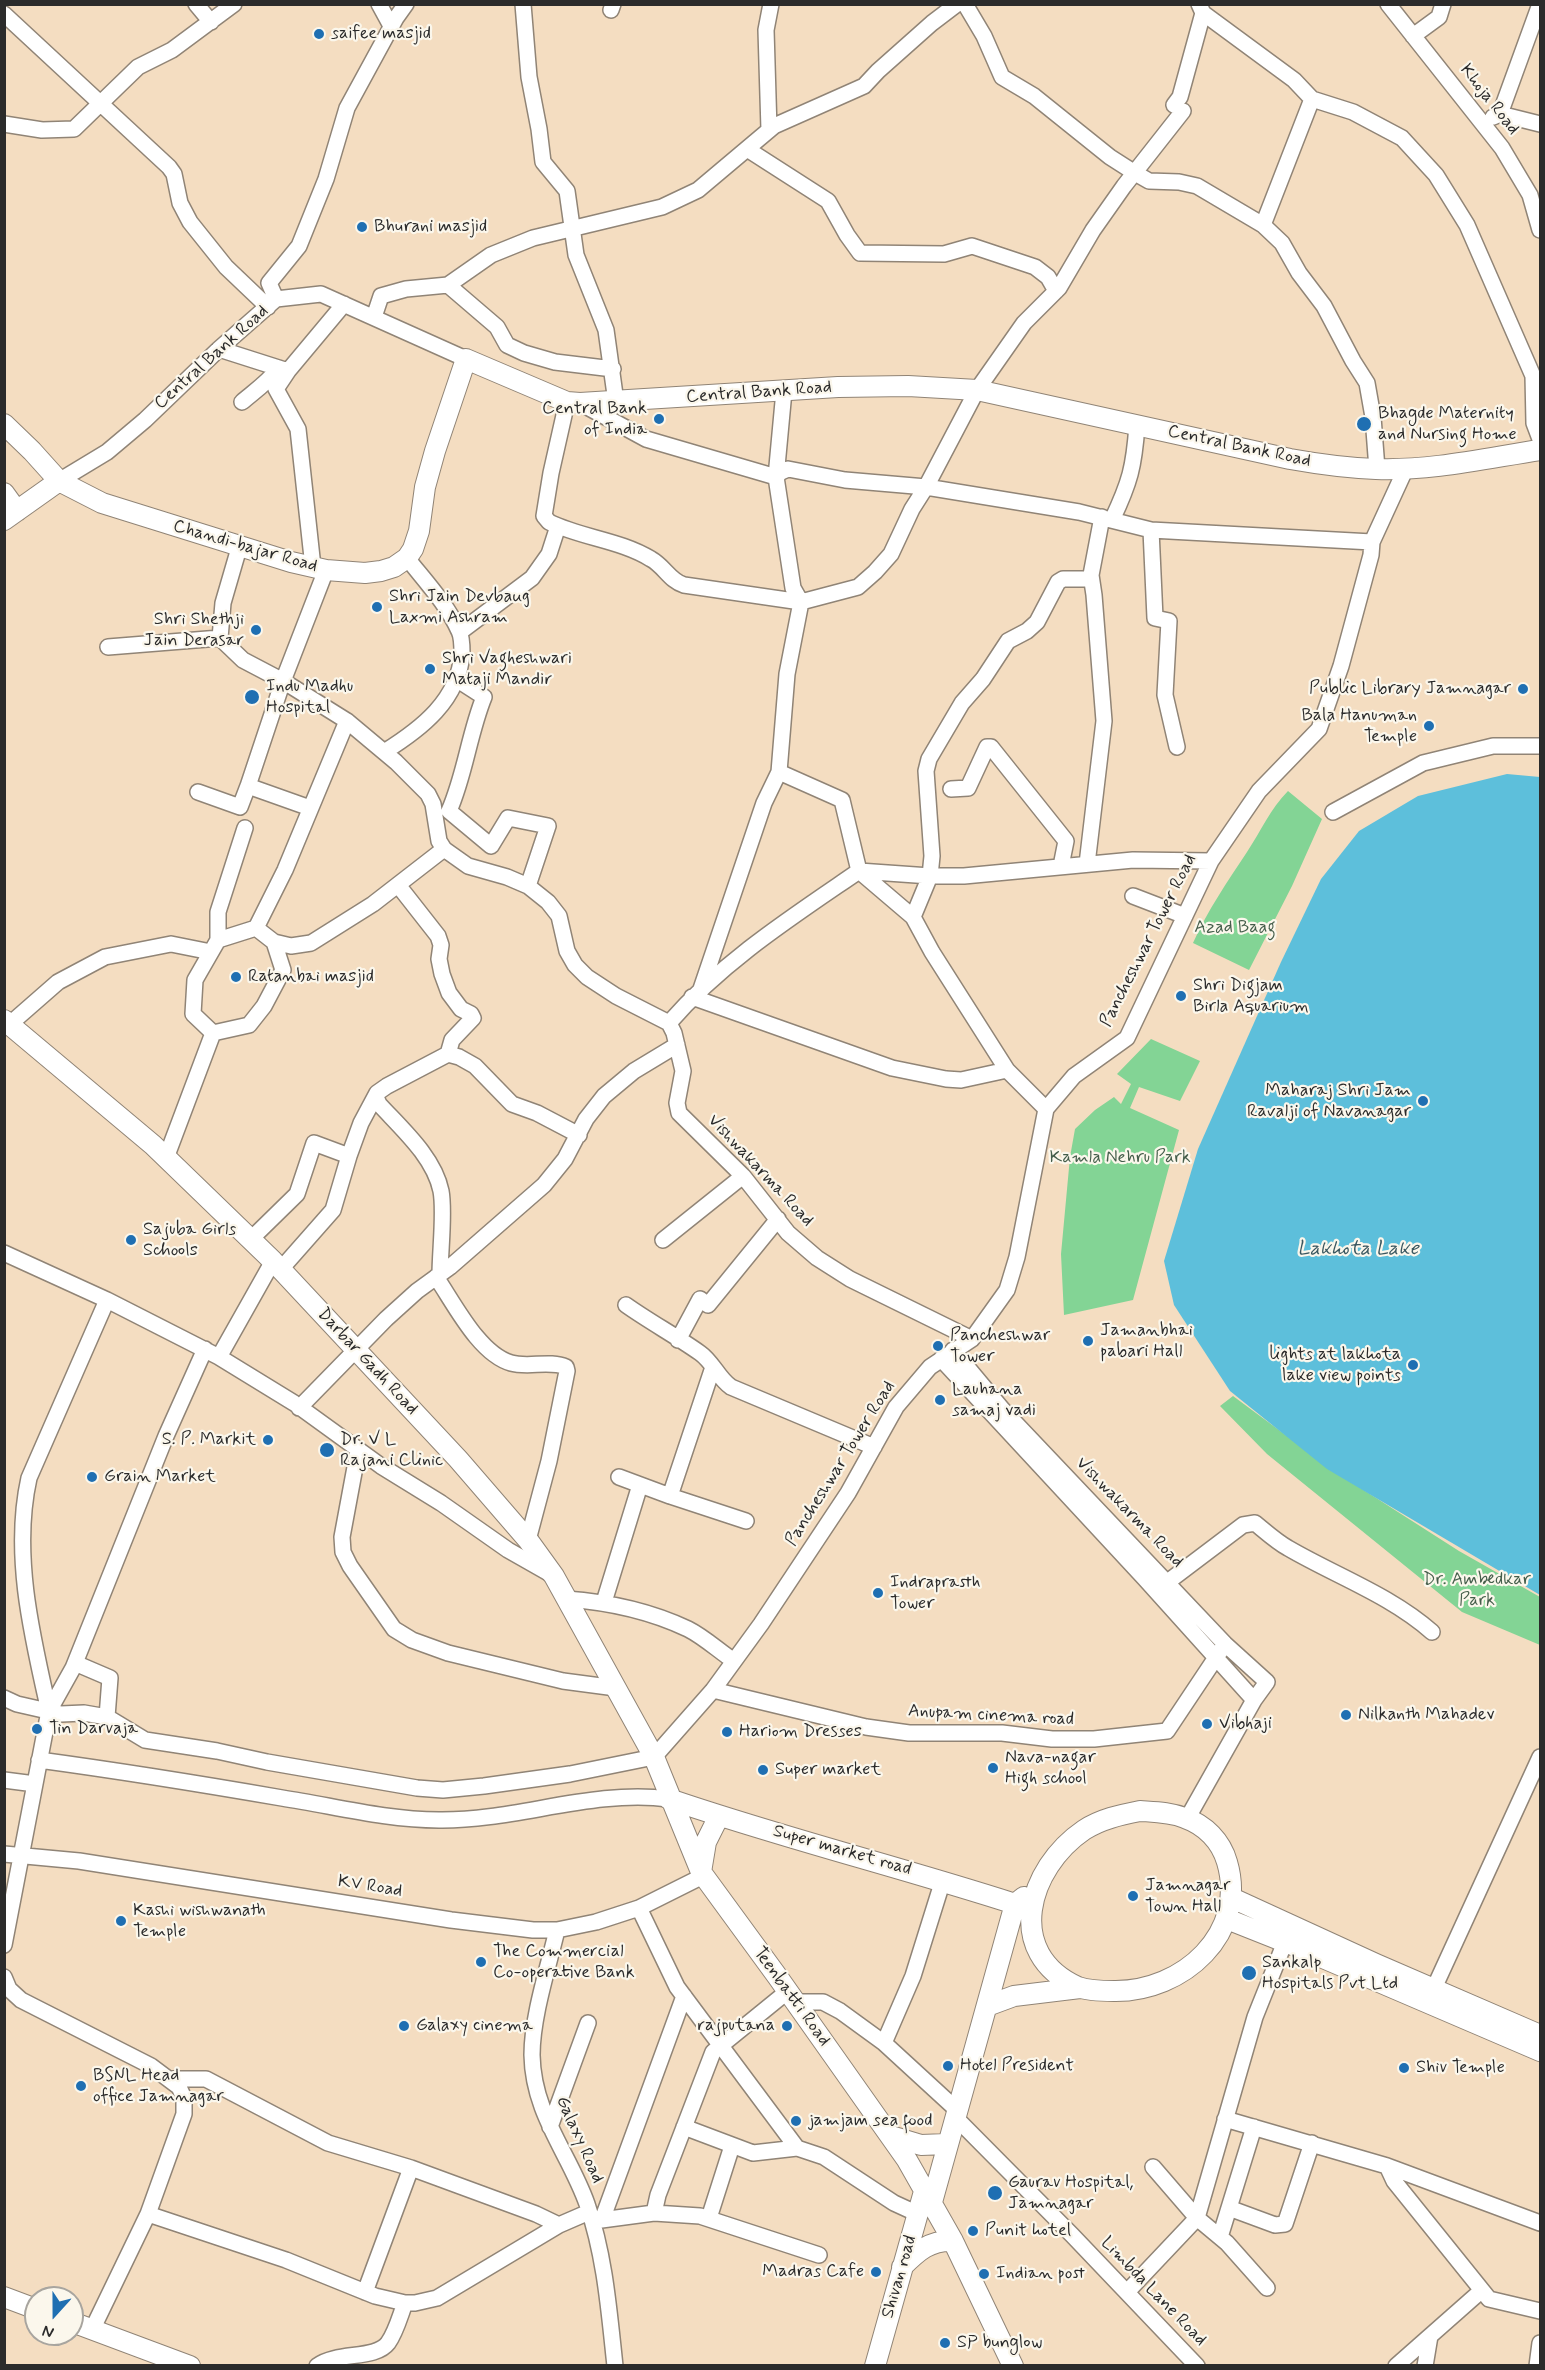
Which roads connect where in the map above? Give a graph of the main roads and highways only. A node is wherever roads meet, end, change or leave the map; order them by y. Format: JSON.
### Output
{"nodes":[{"id":1,"x":4,"y":424,"type":"edge"},
{"id":2,"x":1540,"y":450,"type":"edge"},
{"id":3,"x":59,"y":481,"type":"junction"},
{"id":4,"x":4,"y":493,"type":"edge"},
{"id":5,"x":11,"y":516,"type":"edge"},
{"id":6,"x":407,"y":558,"type":"joint"},
{"id":7,"x":7,"y":1022,"type":"edge"},
{"id":8,"x":669,"y":1799,"type":"junction"},
{"id":9,"x":719,"y":1816,"type":"junction"},
{"id":10,"x":702,"y":1874,"type":"junction"},
{"id":11,"x":1037,"y":1886,"type":"junction"},
{"id":12,"x":1232,"y":1898,"type":"junction"},
{"id":13,"x":1014,"y":1904,"type":"junction"},
{"id":14,"x":1227,"y":1919,"type":"junction"},
{"id":15,"x":1080,"y":1988,"type":"junction"},
{"id":16,"x":1430,"y":1996,"type":"junction"},
{"id":17,"x":987,"y":2006,"type":"junction"},
{"id":18,"x":1540,"y":2036,"type":"edge"},
{"id":19,"x":1540,"y":2051,"type":"edge"},
{"id":20,"x":891,"y":2136,"type":"junction"},
{"id":21,"x":947,"y":2144,"type":"junction"},
{"id":22,"x":925,"y":2201,"type":"junction"},
{"id":23,"x":953,"y":2241,"type":"junction"},
{"id":24,"x":902,"y":2267,"type":"junction"},
{"id":25,"x":4,"y":2297,"type":"edge"},
{"id":26,"x":24,"y":2304,"type":"edge"},
{"id":27,"x":4,"y":2310,"type":"edge"},
{"id":28,"x":24,"y":2317,"type":"edge"},
{"id":29,"x":84,"y":2327,"type":"edge"},
{"id":30,"x":84,"y":2339,"type":"edge"},
{"id":31,"x":158,"y":2366,"type":"edge"},
{"id":32,"x":190,"y":2366,"type":"edge"},
{"id":33,"x":875,"y":2366,"type":"edge"},
{"id":34,"x":1012,"y":2366,"type":"edge"}],
"edges":[{"from":1,"to":3,"type":"main road"},
{"from":2,"to":6,"type":"main road","name":"Central Bank Road"},
{"from":3,"to":5,"type":"main road"},
{"from":3,"to":6,"type":"main road","name":"Chandi-bajar Road"},
{"from":4,"to":5,"type":"main road"},
{"from":7,"to":8,"type":"main road","name":"Darbar Gadh Road"},
{"from":8,"to":9,"type":"main road","name":"Super market road"},
{"from":8,"to":10,"type":"main road","name":"Teenbatti Road"},
{"from":9,"to":10,"type":"main road"},
{"from":9,"to":13,"type":"main road","name":"Super market road"},
{"from":10,"to":20,"type":"main road","name":"Teenbatti Road"},
{"from":11,"to":12,"type":"main road"},
{"from":11,"to":13,"type":"main road"},
{"from":11,"to":15,"type":"main road"},
{"from":12,"to":14,"type":"main road"},
{"from":12,"to":16,"type":"main road"},
{"from":13,"to":17,"type":"main road"},
{"from":14,"to":15,"type":"main road"},
{"from":14,"to":16,"type":"main road"},
{"from":15,"to":17,"type":"main road"},
{"from":16,"to":18,"type":"main road"},
{"from":16,"to":19,"type":"main road"},
{"from":17,"to":21,"type":"main road","name":"Shivan road"},
{"from":20,"to":21,"type":"main road"},
{"from":20,"to":22,"type":"main road","name":"Teenbatti Road"},
{"from":21,"to":22,"type":"main road","name":"Shivan road"},
{"from":22,"to":23,"type":"main road","name":"Teenbatti Road"},
{"from":22,"to":24,"type":"main road","name":"Shivan road"},
{"from":23,"to":24,"type":"main road"},
{"from":23,"to":34,"type":"main road","name":"Teenbatti Road"},
{"from":24,"to":33,"type":"main road","name":"Shivan road"},
{"from":25,"to":26,"type":"main road"},
{"from":27,"to":28,"type":"main road"},
{"from":29,"to":32,"type":"main road"},
{"from":30,"to":31,"type":"main road"}]}
